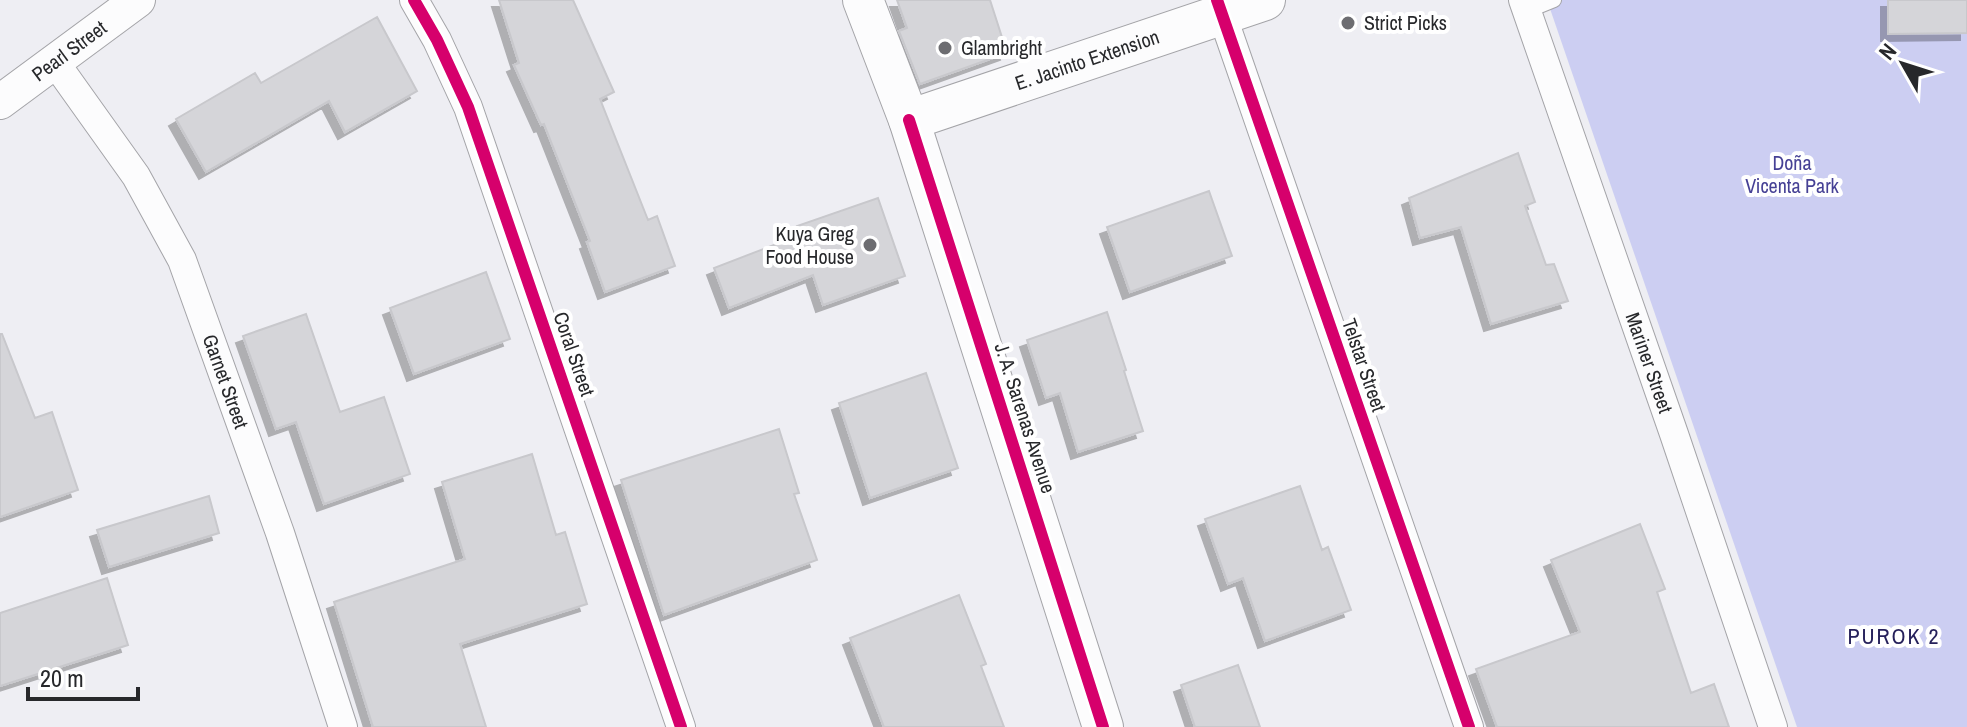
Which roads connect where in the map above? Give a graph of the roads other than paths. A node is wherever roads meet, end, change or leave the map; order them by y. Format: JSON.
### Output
{"nodes":[{"id":1,"x":138,"y":0,"type":"edge"},
{"id":2,"x":414,"y":0,"type":"edge"},
{"id":3,"x":863,"y":0,"type":"edge"},
{"id":4,"x":1265,"y":0,"type":"edge"},
{"id":5,"x":1554,"y":0,"type":"edge"},
{"id":6,"x":1525,"y":6,"type":"edge"},
{"id":7,"x":1219,"y":8,"type":"edge"},
{"id":8,"x":54,"y":61,"type":"junction"},
{"id":9,"x":0,"y":102,"type":"edge"},
{"id":10,"x":909,"y":120,"type":"junction"},
{"id":11,"x":343,"y":727,"type":"edge"},
{"id":12,"x":681,"y":727,"type":"edge"},
{"id":13,"x":1103,"y":727,"type":"edge"},
{"id":14,"x":1469,"y":727,"type":"edge"},
{"id":15,"x":1773,"y":727,"type":"edge"}],
"edges":[{"from":1,"to":8,"type":"street","name":"Pearl Street"},
{"from":2,"to":12,"type":"street","name":"Coral Street"},
{"from":3,"to":10,"type":"main road","name":"J. A. Sarenas Avenue"},
{"from":4,"to":7,"type":"main road","name":"E. Jacinto Extension"},
{"from":5,"to":6,"type":"lane"},
{"from":6,"to":15,"type":"street","name":"Mariner Street"},
{"from":7,"to":10,"type":"main road","name":"E. Jacinto Extension"},
{"from":7,"to":14,"type":"street","name":"Telstar Street"},
{"from":8,"to":9,"type":"street","name":"Pearl Street"},
{"from":8,"to":11,"type":"street","name":"Garnet Street"},
{"from":10,"to":13,"type":"main road","name":"J. A. Sarenas Avenue"}]}
